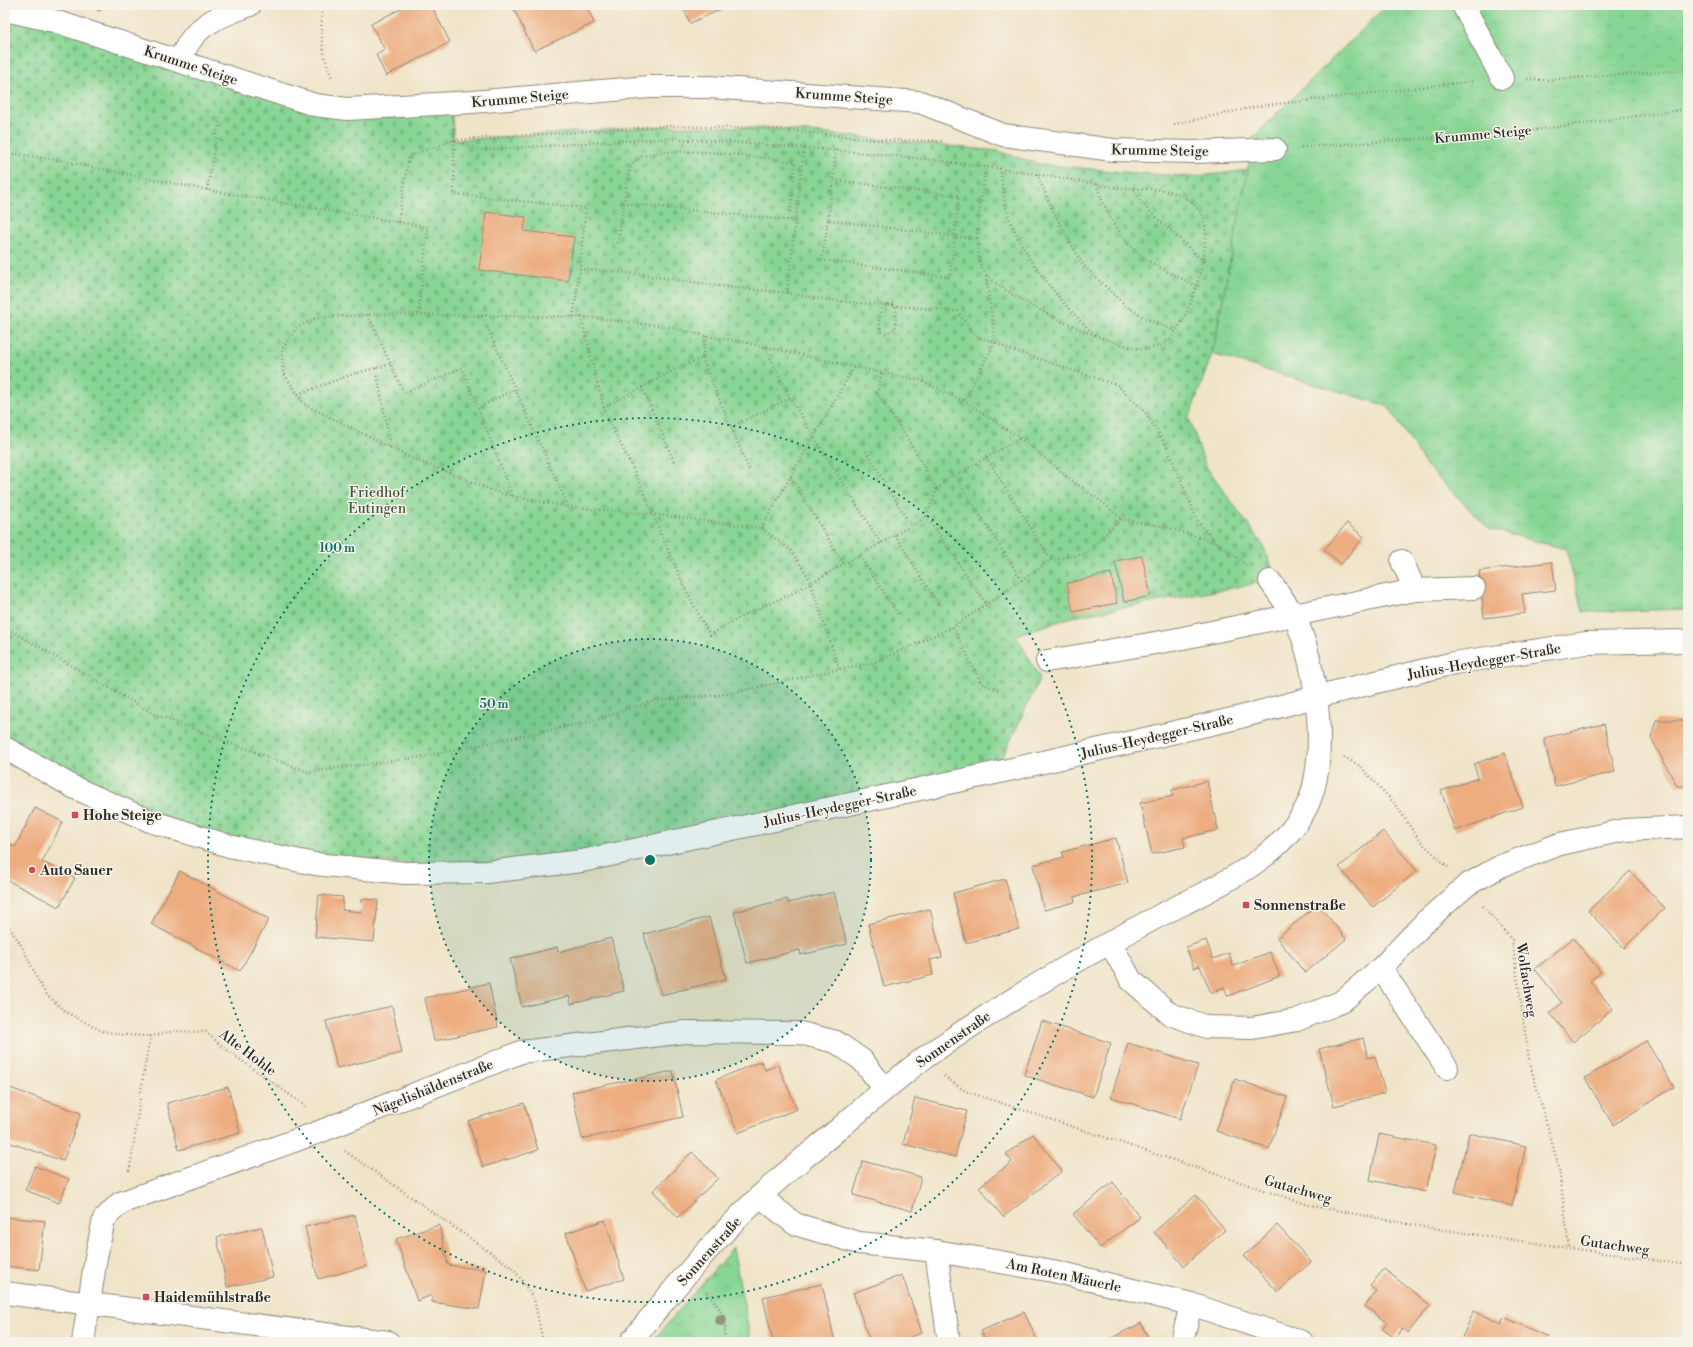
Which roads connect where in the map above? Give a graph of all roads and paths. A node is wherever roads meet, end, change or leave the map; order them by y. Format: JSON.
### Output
{"nodes":[{"id":1,"x":250,"y":5,"type":"edge"},
{"id":2,"x":323,"y":5,"type":"edge"},
{"id":3,"x":1463,"y":5,"type":"edge"},
{"id":4,"x":5,"y":10,"type":"edge"},
{"id":5,"x":180,"y":61,"type":"junction"},
{"id":6,"x":1688,"y":70,"type":"edge"},
{"id":7,"x":1502,"y":78,"type":"junction"},
{"id":8,"x":452,"y":104,"type":"junction"},
{"id":9,"x":347,"y":109,"type":"junction"},
{"id":10,"x":1688,"y":109,"type":"edge"},
{"id":11,"x":220,"y":118,"type":"dead end"},
{"id":12,"x":1167,"y":125,"type":"dead end"},
{"id":13,"x":979,"y":126,"type":"junction"},
{"id":14,"x":454,"y":140,"type":"junction"},
{"id":15,"x":804,"y":148,"type":"junction"},
{"id":16,"x":1275,"y":149,"type":"joint"},
{"id":17,"x":836,"y":150,"type":"junction"},
{"id":18,"x":5,"y":152,"type":"edge"},
{"id":19,"x":986,"y":166,"type":"junction"},
{"id":20,"x":1000,"y":168,"type":"junction"},
{"id":21,"x":1037,"y":174,"type":"junction"},
{"id":22,"x":833,"y":180,"type":"junction"},
{"id":23,"x":1095,"y":184,"type":"junction"},
{"id":24,"x":1134,"y":188,"type":"junction"},
{"id":25,"x":207,"y":190,"type":"junction"},
{"id":26,"x":624,"y":203,"type":"junction"},
{"id":27,"x":790,"y":220,"type":"junction"},
{"id":28,"x":828,"y":220,"type":"junction"},
{"id":29,"x":795,"y":221,"type":"junction"},
{"id":30,"x":398,"y":222,"type":"junction"},
{"id":31,"x":955,"y":236,"type":"junction"},
{"id":32,"x":978,"y":239,"type":"junction"},
{"id":33,"x":618,"y":243,"type":"dead end"},
{"id":34,"x":1203,"y":260,"type":"junction"},
{"id":35,"x":580,"y":269,"type":"junction"},
{"id":36,"x":986,"y":276,"type":"junction"},
{"id":37,"x":1196,"y":286,"type":"junction"},
{"id":38,"x":787,"y":293,"type":"junction"},
{"id":39,"x":894,"y":305,"type":"junction"},
{"id":40,"x":368,"y":315,"type":"junction"},
{"id":41,"x":418,"y":315,"type":"junction"},
{"id":42,"x":482,"y":316,"type":"junction"},
{"id":43,"x":573,"y":317,"type":"junction"},
{"id":44,"x":581,"y":317,"type":"junction"},
{"id":45,"x":1175,"y":331,"type":"junction"},
{"id":46,"x":1095,"y":335,"type":"junction"},
{"id":47,"x":706,"y":336,"type":"junction"},
{"id":48,"x":995,"y":342,"type":"junction"},
{"id":49,"x":765,"y":347,"type":"junction"},
{"id":50,"x":702,"y":358,"type":"junction"},
{"id":51,"x":391,"y":364,"type":"junction"},
{"id":52,"x":854,"y":367,"type":"junction"},
{"id":53,"x":376,"y":368,"type":"junction"},
{"id":54,"x":882,"y":374,"type":"junction"},
{"id":55,"x":642,"y":386,"type":"junction"},
{"id":56,"x":515,"y":389,"type":"junction"},
{"id":57,"x":298,"y":394,"type":"junction"},
{"id":58,"x":790,"y":398,"type":"junction"},
{"id":59,"x":964,"y":401,"type":"junction"},
{"id":60,"x":478,"y":408,"type":"junction"},
{"id":61,"x":604,"y":408,"type":"junction"},
{"id":62,"x":731,"y":427,"type":"junction"},
{"id":63,"x":813,"y":437,"type":"junction"},
{"id":64,"x":1020,"y":438,"type":"junction"},
{"id":65,"x":391,"y":449,"type":"junction"},
{"id":66,"x":866,"y":451,"type":"dead end"},
{"id":67,"x":986,"y":457,"type":"junction"},
{"id":68,"x":675,"y":464,"type":"dead end"},
{"id":69,"x":750,"y":472,"type":"dead end"},
{"id":70,"x":954,"y":475,"type":"junction"},
{"id":71,"x":791,"y":477,"type":"junction"},
{"id":72,"x":937,"y":490,"type":"junction"},
{"id":73,"x":512,"y":495,"type":"junction"},
{"id":74,"x":568,"y":507,"type":"junction"},
{"id":75,"x":652,"y":514,"type":"junction"},
{"id":76,"x":926,"y":516,"type":"junction"},
{"id":77,"x":1121,"y":519,"type":"junction"},
{"id":78,"x":910,"y":526,"type":"junction"},
{"id":79,"x":761,"y":528,"type":"junction"},
{"id":80,"x":895,"y":535,"type":"junction"},
{"id":81,"x":881,"y":544,"type":"junction"},
{"id":82,"x":1219,"y":544,"type":"junction"},
{"id":83,"x":860,"y":556,"type":"junction"},
{"id":84,"x":1051,"y":560,"type":"junction"},
{"id":85,"x":1402,"y":561,"type":"dead end"},
{"id":86,"x":844,"y":565,"type":"junction"},
{"id":87,"x":1022,"y":581,"type":"junction"},
{"id":88,"x":1270,"y":581,"type":"joint"},
{"id":89,"x":810,"y":582,"type":"junction"},
{"id":90,"x":1474,"y":588,"type":"dead end"},
{"id":91,"x":1415,"y":590,"type":"junction"},
{"id":92,"x":987,"y":605,"type":"junction"},
{"id":93,"x":939,"y":606,"type":"dead end"},
{"id":94,"x":899,"y":616,"type":"dead end"},
{"id":95,"x":1294,"y":616,"type":"junction"},
{"id":96,"x":5,"y":627,"type":"edge"},
{"id":97,"x":953,"y":627,"type":"junction"},
{"id":98,"x":1688,"y":641,"type":"edge"},
{"id":99,"x":1048,"y":661,"type":"dead end"},
{"id":100,"x":839,"y":669,"type":"junction"},
{"id":101,"x":1002,"y":691,"type":"dead end"},
{"id":102,"x":1315,"y":697,"type":"junction"},
{"id":103,"x":1320,"y":743,"type":"junction"},
{"id":104,"x":5,"y":748,"type":"edge"},
{"id":105,"x":1688,"y":827,"type":"edge"},
{"id":106,"x":1467,"y":885,"type":"junction"},
{"id":107,"x":5,"y":920,"type":"edge"},
{"id":108,"x":1110,"y":943,"type":"junction"},
{"id":109,"x":1381,"y":968,"type":"junction"},
{"id":110,"x":152,"y":1036,"type":"junction"},
{"id":111,"x":929,"y":1055,"type":"junction"},
{"id":112,"x":1447,"y":1068,"type":"dead end"},
{"id":113,"x":885,"y":1089,"type":"junction"},
{"id":114,"x":304,"y":1105,"type":"dead end"},
{"id":115,"x":319,"y":1132,"type":"junction"},
{"id":116,"x":130,"y":1168,"type":"dead end"},
{"id":117,"x":760,"y":1196,"type":"junction"},
{"id":118,"x":1569,"y":1248,"type":"junction"},
{"id":119,"x":936,"y":1251,"type":"junction"},
{"id":120,"x":1688,"y":1265,"type":"edge"},
{"id":121,"x":5,"y":1293,"type":"edge"},
{"id":122,"x":707,"y":1293,"type":"dead end"},
{"id":123,"x":89,"y":1304,"type":"junction"},
{"id":124,"x":1191,"y":1304,"type":"junction"},
{"id":125,"x":83,"y":1342,"type":"edge"},
{"id":126,"x":388,"y":1342,"type":"edge"},
{"id":127,"x":543,"y":1342,"type":"edge"},
{"id":128,"x":631,"y":1342,"type":"edge"},
{"id":129,"x":723,"y":1342,"type":"edge"},
{"id":130,"x":949,"y":1342,"type":"edge"},
{"id":131,"x":1182,"y":1342,"type":"edge"},
{"id":132,"x":1302,"y":1342,"type":"edge"}],
"edges":[{"from":1,"to":5,"type":"street"},
{"from":2,"to":9,"type":"path"},
{"from":3,"to":7,"type":"street"},
{"from":4,"to":5,"type":"street","name":"Krumme Steige"},
{"from":5,"to":9,"type":"street","name":"Krumme Steige"},
{"from":6,"to":7,"type":"path"},
{"from":7,"to":12,"type":"path"},
{"from":8,"to":9,"type":"street","name":"Krumme Steige"},
{"from":8,"to":13,"type":"street","name":"Krumme Steige"},
{"from":8,"to":14,"type":"path"},
{"from":10,"to":16,"type":"path","name":"Krumme Steige"},
{"from":11,"to":25,"type":"path"},
{"from":13,"to":14,"type":"path"},
{"from":13,"to":16,"type":"street","name":"Krumme Steige"},
{"from":14,"to":15,"type":"path"},
{"from":14,"to":30,"type":"path"},
{"from":14,"to":35,"type":"path"},
{"from":15,"to":17,"type":"path"},
{"from":15,"to":29,"type":"path"},
{"from":17,"to":19,"type":"path"},
{"from":17,"to":22,"type":"path"},
{"from":18,"to":25,"type":"path"},
{"from":19,"to":20,"type":"path"},
{"from":19,"to":32,"type":"path"},
{"from":20,"to":21,"type":"path"},
{"from":20,"to":46,"type":"path"},
{"from":21,"to":23,"type":"path"},
{"from":21,"to":45,"type":"path"},
{"from":22,"to":28,"type":"path"},
{"from":22,"to":31,"type":"path"},
{"from":23,"to":24,"type":"path"},
{"from":23,"to":37,"type":"path"},
{"from":24,"to":34,"type":"path"},
{"from":24,"to":34,"type":"path"},
{"from":25,"to":30,"type":"path"},
{"from":26,"to":27,"type":"path"},
{"from":26,"to":27,"type":"path"},
{"from":26,"to":33,"type":"path"},
{"from":27,"to":29,"type":"path"},
{"from":28,"to":31,"type":"path"},
{"from":28,"to":31,"type":"path"},
{"from":29,"to":38,"type":"path"},
{"from":30,"to":41,"type":"path"},
{"from":31,"to":32,"type":"path"},
{"from":32,"to":36,"type":"path"},
{"from":34,"to":37,"type":"path"},
{"from":35,"to":38,"type":"path"},
{"from":35,"to":43,"type":"path"},
{"from":36,"to":46,"type":"path"},
{"from":36,"to":48,"type":"path"},
{"from":37,"to":45,"type":"path"},
{"from":38,"to":39,"type":"path"},
{"from":39,"to":39,"type":"path"},
{"from":39,"to":48,"type":"path"},
{"from":40,"to":41,"type":"path"},
{"from":40,"to":51,"type":"path"},
{"from":40,"to":57,"type":"path"},
{"from":41,"to":42,"type":"path"},
{"from":42,"to":43,"type":"path"},
{"from":42,"to":56,"type":"path"},
{"from":43,"to":44,"type":"path"},
{"from":44,"to":47,"type":"path"},
{"from":44,"to":61,"type":"path"},
{"from":45,"to":46,"type":"path"},
{"from":47,"to":49,"type":"path"},
{"from":47,"to":50,"type":"path"},
{"from":48,"to":59,"type":"path"},
{"from":48,"to":82,"type":"path"},
{"from":49,"to":52,"type":"path"},
{"from":49,"to":58,"type":"path"},
{"from":50,"to":55,"type":"path"},
{"from":50,"to":62,"type":"path"},
{"from":51,"to":53,"type":"path"},
{"from":51,"to":60,"type":"path"},
{"from":52,"to":54,"type":"path"},
{"from":52,"to":63,"type":"path"},
{"from":53,"to":57,"type":"path"},
{"from":53,"to":65,"type":"path"},
{"from":54,"to":59,"type":"path"},
{"from":54,"to":72,"type":"path"},
{"from":55,"to":61,"type":"path"},
{"from":55,"to":68,"type":"path"},
{"from":56,"to":60,"type":"path"},
{"from":56,"to":74,"type":"path"},
{"from":57,"to":65,"type":"path"},
{"from":58,"to":62,"type":"path"},
{"from":58,"to":63,"type":"path"},
{"from":59,"to":64,"type":"path"},
{"from":60,"to":73,"type":"path"},
{"from":61,"to":75,"type":"path"},
{"from":62,"to":69,"type":"path"},
{"from":63,"to":71,"type":"path"},
{"from":63,"to":81,"type":"path"},
{"from":64,"to":67,"type":"path"},
{"from":64,"to":77,"type":"path"},
{"from":65,"to":73,"type":"path"},
{"from":66,"to":78,"type":"path"},
{"from":67,"to":70,"type":"path"},
{"from":67,"to":84,"type":"path"},
{"from":70,"to":72,"type":"path"},
{"from":70,"to":87,"type":"path"},
{"from":71,"to":79,"type":"path"},
{"from":71,"to":86,"type":"path"},
{"from":72,"to":76,"type":"path"},
{"from":73,"to":74,"type":"path"},
{"from":74,"to":75,"type":"path"},
{"from":75,"to":79,"type":"path"},
{"from":75,"to":89,"type":"path"},
{"from":76,"to":78,"type":"path"},
{"from":76,"to":92,"type":"path"},
{"from":77,"to":82,"type":"path"},
{"from":77,"to":84,"type":"path"},
{"from":78,"to":80,"type":"path"},
{"from":79,"to":89,"type":"path"},
{"from":80,"to":81,"type":"path"},
{"from":80,"to":93,"type":"path"},
{"from":81,"to":83,"type":"path"},
{"from":82,"to":88,"type":"path"},
{"from":83,"to":86,"type":"path"},
{"from":83,"to":94,"type":"path"},
{"from":84,"to":87,"type":"path"},
{"from":85,"to":91,"type":"street"},
{"from":86,"to":89,"type":"path"},
{"from":87,"to":92,"type":"path"},
{"from":88,"to":95,"type":"street","name":"Sonnenstraße"},
{"from":89,"to":100,"type":"path"},
{"from":90,"to":91,"type":"street"},
{"from":91,"to":95,"type":"street"},
{"from":92,"to":97,"type":"path"},
{"from":95,"to":99,"type":"street"},
{"from":95,"to":102,"type":"street","name":"Sonnenstraße"},
{"from":96,"to":100,"type":"path"},
{"from":97,"to":100,"type":"path"},
{"from":97,"to":101,"type":"path"},
{"from":98,"to":102,"type":"street","name":"Julius-Heydegger-Straße"},
{"from":102,"to":103,"type":"street","name":"Sonnenstraße"},
{"from":102,"to":104,"type":"street","name":"Julius-Heydegger-Straße"},
{"from":103,"to":106,"type":"path","name":"Wolfachweg"},
{"from":103,"to":108,"type":"street","name":"Sonnenstraße"},
{"from":105,"to":106,"type":"street"},
{"from":106,"to":109,"type":"street"},
{"from":106,"to":118,"type":"path","name":"Wolfachweg"},
{"from":107,"to":110,"type":"path","name":"Alte Hohle"},
{"from":108,"to":109,"type":"street"},
{"from":108,"to":111,"type":"street","name":"Sonnenstraße"},
{"from":109,"to":112,"type":"street"},
{"from":110,"to":114,"type":"path","name":"Alte Hohle"},
{"from":110,"to":116,"type":"path"},
{"from":111,"to":113,"type":"street","name":"Sonnenstraße"},
{"from":111,"to":118,"type":"path","name":"Gutachweg"},
{"from":113,"to":115,"type":"street","name":"Nägelishäldenstraße"},
{"from":113,"to":117,"type":"street","name":"Sonnenstraße"},
{"from":115,"to":123,"type":"street","name":"Nägelishäldenstraße"},
{"from":115,"to":127,"type":"path"},
{"from":117,"to":119,"type":"street","name":"Am Roten Mäuerle"},
{"from":117,"to":128,"type":"street","name":"Sonnenstraße"},
{"from":118,"to":120,"type":"path","name":"Gutachweg"},
{"from":119,"to":124,"type":"street","name":"Am Roten Mäuerle"},
{"from":119,"to":130,"type":"street"},
{"from":121,"to":123,"type":"street"},
{"from":122,"to":129,"type":"path"},
{"from":123,"to":125,"type":"street","name":"Nägelishäldenstraße"},
{"from":123,"to":126,"type":"street"},
{"from":124,"to":131,"type":"street"},
{"from":124,"to":132,"type":"street","name":"Am Roten Mäuerle"}]}
